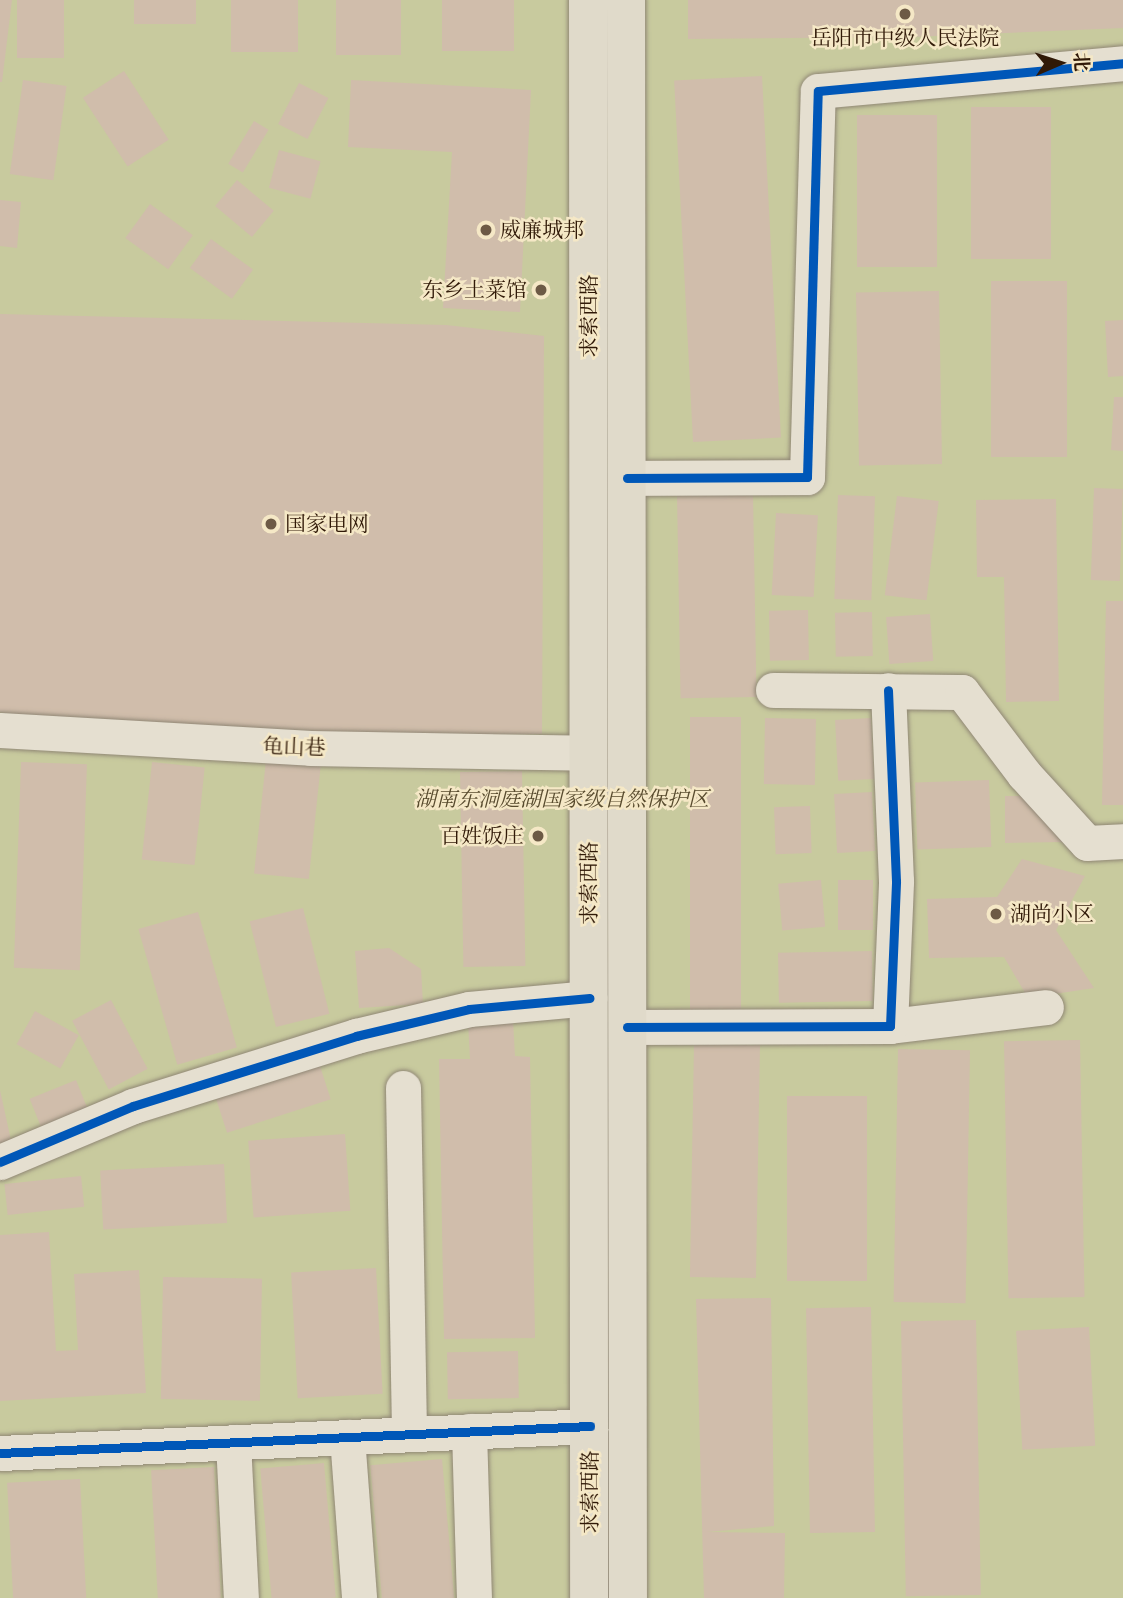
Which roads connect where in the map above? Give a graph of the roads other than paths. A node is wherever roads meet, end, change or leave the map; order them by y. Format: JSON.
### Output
{"nodes":[{"id":1,"x":588,"y":0,"type":"edge"},
{"id":2,"x":626,"y":0,"type":"edge"},
{"id":3,"x":1123,"y":63,"type":"edge"},
{"id":4,"x":626,"y":478,"type":"junction"},
{"id":5,"x":773,"y":690,"type":"dead end"},
{"id":6,"x":888,"y":690,"type":"junction"},
{"id":7,"x":0,"y":730,"type":"edge"},
{"id":8,"x":589,"y":753,"type":"junction"},
{"id":9,"x":1123,"y":841,"type":"edge"},
{"id":10,"x":589,"y":998,"type":"junction"},
{"id":11,"x":1046,"y":1007,"type":"dead end"},
{"id":12,"x":890,"y":1026,"type":"junction"},
{"id":13,"x":627,"y":1027,"type":"junction"},
{"id":14,"x":402,"y":1088,"type":"dead end"},
{"id":15,"x":0,"y":1162,"type":"edge"},
{"id":16,"x":590,"y":1426,"type":"junction"},
{"id":17,"x":469,"y":1432,"type":"junction"},
{"id":18,"x":410,"y":1434,"type":"junction"},
{"id":19,"x":346,"y":1437,"type":"junction"},
{"id":20,"x":233,"y":1442,"type":"junction"},
{"id":21,"x":0,"y":1453,"type":"edge"},
{"id":22,"x":241,"y":1598,"type":"edge"},
{"id":23,"x":359,"y":1598,"type":"edge"},
{"id":24,"x":474,"y":1598,"type":"edge"},
{"id":25,"x":589,"y":1598,"type":"edge"},
{"id":26,"x":628,"y":1598,"type":"edge"}],
"edges":[{"from":1,"to":8,"type":"main road","name":"求索西路"},
{"from":2,"to":4,"type":"main road","name":"求索西路"},
{"from":3,"to":4,"type":"street"},
{"from":4,"to":13,"type":"main road","name":"求索西路"},
{"from":5,"to":6,"type":"street"},
{"from":6,"to":9,"type":"street"},
{"from":6,"to":12,"type":"street"},
{"from":7,"to":8,"type":"street","name":"龟山巷"},
{"from":8,"to":10,"type":"main road","name":"求索西路"},
{"from":10,"to":15,"type":"street"},
{"from":10,"to":16,"type":"main road","name":"求索西路"},
{"from":11,"to":12,"type":"street"},
{"from":12,"to":13,"type":"street"},
{"from":13,"to":26,"type":"main road","name":"求索西路"},
{"from":14,"to":18,"type":"street"},
{"from":16,"to":17,"type":"street"},
{"from":16,"to":25,"type":"main road","name":"求索西路"},
{"from":17,"to":18,"type":"street"},
{"from":17,"to":24,"type":"street"},
{"from":18,"to":19,"type":"street"},
{"from":19,"to":20,"type":"street"},
{"from":19,"to":23,"type":"street"},
{"from":20,"to":21,"type":"street"},
{"from":20,"to":22,"type":"street"}]}
